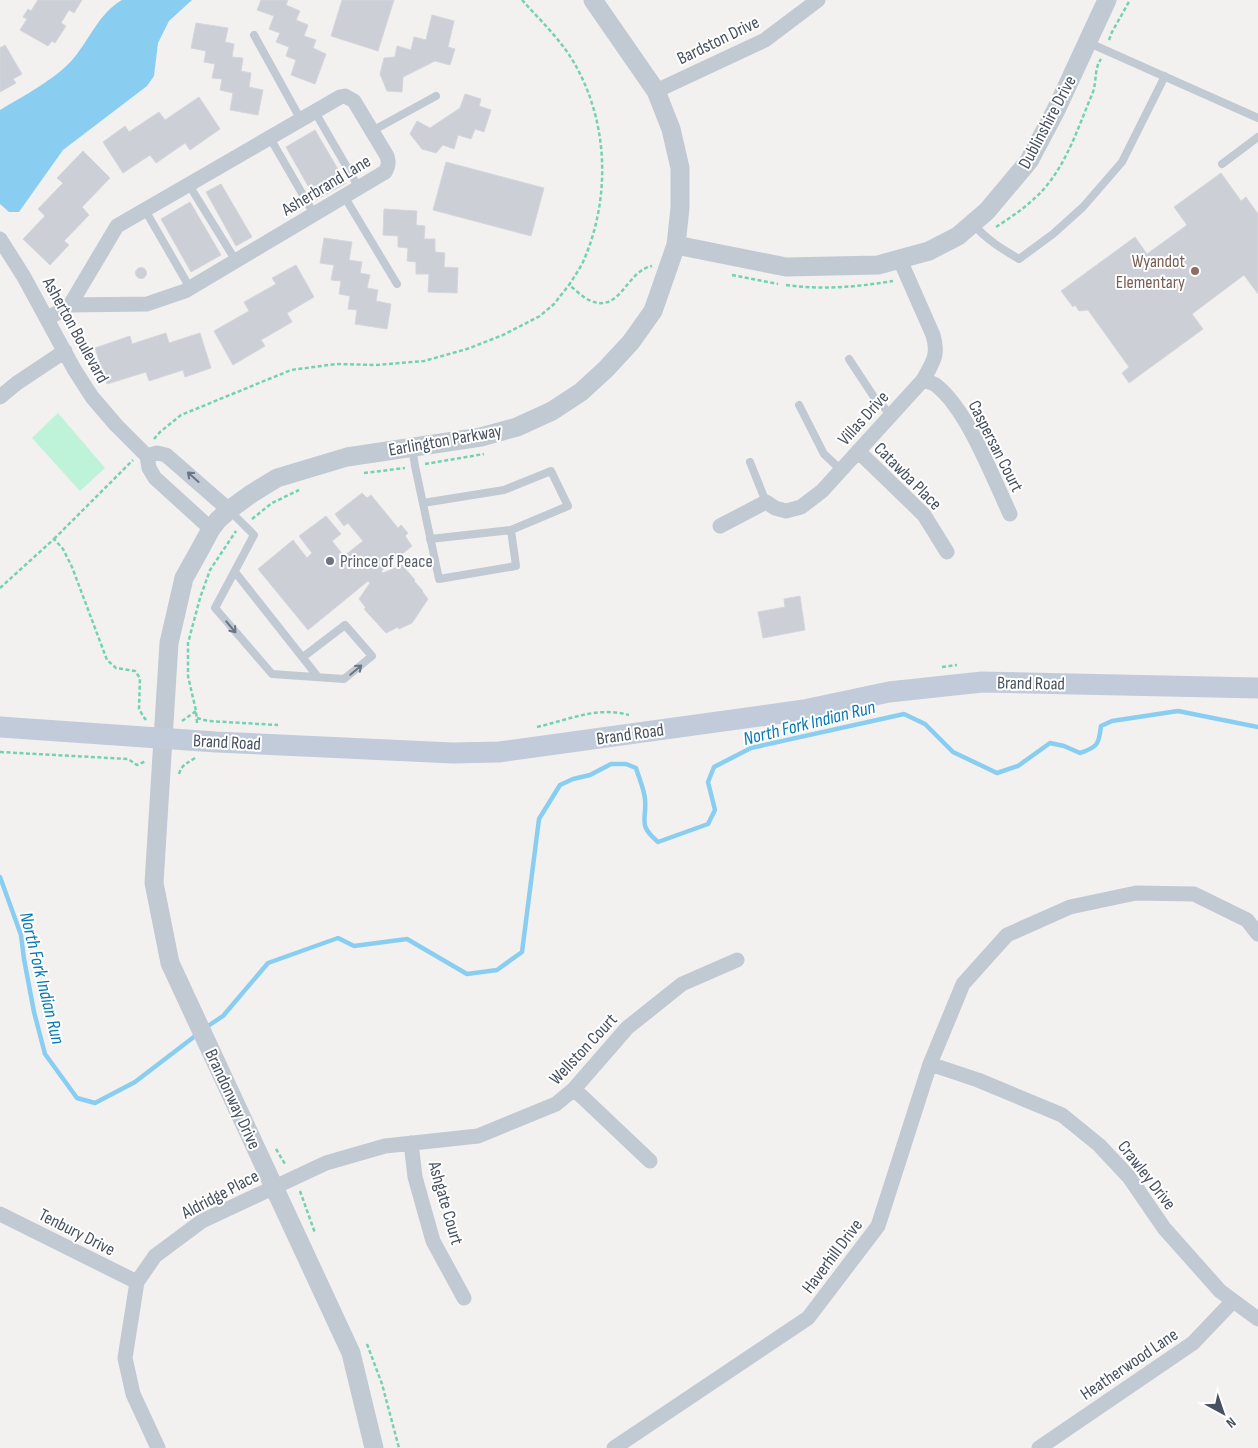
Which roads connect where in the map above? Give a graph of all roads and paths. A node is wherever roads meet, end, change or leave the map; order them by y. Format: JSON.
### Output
{"nodes":[{"id":1,"x":522,"y":0,"type":"edge"},
{"id":2,"x":594,"y":0,"type":"edge"},
{"id":3,"x":818,"y":0,"type":"edge"},
{"id":4,"x":1107,"y":0,"type":"edge"},
{"id":5,"x":1130,"y":0,"type":"edge"},
{"id":6,"x":254,"y":35,"type":"dead end"},
{"id":7,"x":1088,"y":42,"type":"junction"},
{"id":8,"x":1106,"y":50,"type":"junction"},
{"id":9,"x":1164,"y":76,"type":"junction"},
{"id":10,"x":656,"y":91,"type":"junction"},
{"id":11,"x":436,"y":96,"type":"dead end"},
{"id":12,"x":314,"y":112,"type":"junction"},
{"id":13,"x":1258,"y":118,"type":"edge"},
{"id":14,"x":301,"y":120,"type":"junction"},
{"id":15,"x":372,"y":131,"type":"junction"},
{"id":16,"x":1258,"y":137,"type":"edge"},
{"id":17,"x":270,"y":138,"type":"junction"},
{"id":18,"x":1222,"y":164,"type":"dead end"},
{"id":19,"x":189,"y":185,"type":"junction"},
{"id":20,"x":358,"y":188,"type":"junction"},
{"id":21,"x":344,"y":196,"type":"junction"},
{"id":22,"x":145,"y":210,"type":"junction"},
{"id":23,"x":314,"y":214,"type":"junction"},
{"id":24,"x":978,"y":229,"type":"junction"},
{"id":25,"x":0,"y":239,"type":"edge"},
{"id":26,"x":676,"y":245,"type":"junction"},
{"id":27,"x":236,"y":261,"type":"junction"},
{"id":28,"x":904,"y":268,"type":"junction"},
{"id":29,"x":667,"y":271,"type":"junction"},
{"id":30,"x":725,"y":273,"type":"dead end"},
{"id":31,"x":397,"y":284,"type":"dead end"},
{"id":32,"x":569,"y":285,"type":"junction"},
{"id":33,"x":190,"y":288,"type":"junction"},
{"id":34,"x":70,"y":305,"type":"junction"},
{"id":35,"x":47,"y":319,"type":"junction"},
{"id":36,"x":65,"y":352,"type":"junction"},
{"id":37,"x":849,"y":359,"type":"dead end"},
{"id":38,"x":923,"y":380,"type":"junction"},
{"id":39,"x":0,"y":397,"type":"edge"},
{"id":40,"x":799,"y":405,"type":"dead end"},
{"id":41,"x":891,"y":415,"type":"junction"},
{"id":42,"x":412,"y":447,"type":"junction"},
{"id":43,"x":489,"y":452,"type":"dead end"},
{"id":44,"x":858,"y":452,"type":"junction"},
{"id":45,"x":145,"y":453,"type":"junction"},
{"id":46,"x":750,"y":462,"type":"dead end"},
{"id":47,"x":415,"y":466,"type":"junction"},
{"id":48,"x":841,"y":470,"type":"junction"},
{"id":49,"x":358,"y":473,"type":"dead end"},
{"id":50,"x":306,"y":487,"type":"dead end"},
{"id":51,"x":766,"y":502,"type":"junction"},
{"id":52,"x":423,"y":503,"type":"junction"},
{"id":53,"x":229,"y":510,"type":"junction"},
{"id":54,"x":1010,"y":514,"type":"dead end"},
{"id":55,"x":244,"y":525,"type":"junction"},
{"id":56,"x":720,"y":526,"type":"dead end"},
{"id":57,"x":211,"y":529,"type":"junction"},
{"id":58,"x":511,"y":530,"type":"junction"},
{"id":59,"x":54,"y":539,"type":"junction"},
{"id":60,"x":430,"y":540,"type":"junction"},
{"id":61,"x":947,"y":552,"type":"dead end"},
{"id":62,"x":234,"y":572,"type":"junction"},
{"id":63,"x":0,"y":588,"type":"edge"},
{"id":64,"x":303,"y":657,"type":"junction"},
{"id":65,"x":959,"y":665,"type":"dead end"},
{"id":66,"x":940,"y":667,"type":"dead end"},
{"id":67,"x":318,"y":677,"type":"junction"},
{"id":68,"x":1258,"y":688,"type":"edge"},
{"id":69,"x":632,"y":716,"type":"dead end"},
{"id":70,"x":197,"y":718,"type":"junction"},
{"id":71,"x":145,"y":719,"type":"dead end"},
{"id":72,"x":280,"y":726,"type":"dead end"},
{"id":73,"x":0,"y":727,"type":"edge"},
{"id":74,"x":532,"y":728,"type":"dead end"},
{"id":75,"x":162,"y":738,"type":"junction"},
{"id":76,"x":196,"y":740,"type":"junction"},
{"id":77,"x":0,"y":752,"type":"edge"},
{"id":78,"x":161,"y":760,"type":"junction"},
{"id":79,"x":181,"y":768,"type":"junction"},
{"id":80,"x":178,"y":774,"type":"dead end"},
{"id":81,"x":1258,"y":934,"type":"edge"},
{"id":82,"x":737,"y":960,"type":"dead end"},
{"id":83,"x":930,"y":1064,"type":"junction"},
{"id":84,"x":574,"y":1089,"type":"junction"},
{"id":85,"x":411,"y":1143,"type":"junction"},
{"id":86,"x":650,"y":1161,"type":"dead end"},
{"id":87,"x":274,"y":1187,"type":"junction"},
{"id":88,"x":0,"y":1214,"type":"edge"},
{"id":89,"x":137,"y":1282,"type":"junction"},
{"id":90,"x":464,"y":1298,"type":"dead end"},
{"id":91,"x":1232,"y":1301,"type":"junction"},
{"id":92,"x":1258,"y":1319,"type":"edge"},
{"id":93,"x":158,"y":1448,"type":"edge"},
{"id":94,"x":374,"y":1448,"type":"edge"},
{"id":95,"x":614,"y":1448,"type":"edge"},
{"id":96,"x":1039,"y":1448,"type":"edge"}],
"edges":[{"from":1,"to":32,"type":"path"},
{"from":2,"to":10,"type":"street","name":"Earlington Parkway"},
{"from":3,"to":10,"type":"street","name":"Bardston Drive"},
{"from":4,"to":7,"type":"street","name":"Dublinshire Drive"},
{"from":5,"to":8,"type":"path"},
{"from":6,"to":14,"type":"lane"},
{"from":7,"to":8,"type":"lane"},
{"from":7,"to":24,"type":"street","name":"Dublinshire Drive"},
{"from":8,"to":9,"type":"lane"},
{"from":8,"to":24,"type":"path"},
{"from":9,"to":13,"type":"lane"},
{"from":9,"to":24,"type":"lane"},
{"from":10,"to":26,"type":"street","name":"Earlington Parkway"},
{"from":11,"to":15,"type":"lane"},
{"from":12,"to":14,"type":"street","name":"Asherbrand Lane"},
{"from":12,"to":15,"type":"street","name":"Asherbrand Lane"},
{"from":12,"to":20,"type":"lane"},
{"from":14,"to":17,"type":"street","name":"Asherbrand Lane"},
{"from":15,"to":20,"type":"street","name":"Asherbrand Lane"},
{"from":16,"to":18,"type":"lane"},
{"from":17,"to":19,"type":"street","name":"Asherbrand Lane"},
{"from":17,"to":23,"type":"lane"},
{"from":19,"to":22,"type":"street","name":"Asherbrand Lane"},
{"from":19,"to":27,"type":"lane"},
{"from":20,"to":21,"type":"street","name":"Asherbrand Lane"},
{"from":21,"to":23,"type":"street","name":"Asherbrand Lane"},
{"from":21,"to":31,"type":"lane"},
{"from":22,"to":33,"type":"lane"},
{"from":22,"to":34,"type":"street","name":"Asherbrand Lane"},
{"from":23,"to":27,"type":"street","name":"Asherbrand Lane"},
{"from":24,"to":28,"type":"street","name":"Dublinshire Drive"},
{"from":25,"to":35,"type":"street","name":"Asherton Boulevard"},
{"from":26,"to":28,"type":"street","name":"Dublinshire Drive"},
{"from":26,"to":29,"type":"street","name":"Earlington Parkway"},
{"from":27,"to":33,"type":"street","name":"Asherbrand Lane"},
{"from":28,"to":30,"type":"path"},
{"from":28,"to":38,"type":"street","name":"Villas Drive"},
{"from":29,"to":32,"type":"path"},
{"from":29,"to":42,"type":"street","name":"Earlington Parkway"},
{"from":32,"to":45,"type":"path"},
{"from":33,"to":34,"type":"street","name":"Asherbrand Lane"},
{"from":34,"to":35,"type":"street","name":"Asherbrand Lane"},
{"from":35,"to":36,"type":"street","name":"Asherton Boulevard"},
{"from":36,"to":39,"type":"street"},
{"from":36,"to":45,"type":"street","name":"Asherton Boulevard"},
{"from":37,"to":41,"type":"lane"},
{"from":38,"to":41,"type":"street","name":"Villas Drive"},
{"from":38,"to":54,"type":"street","name":"Caspersan Court"},
{"from":40,"to":48,"type":"lane"},
{"from":41,"to":44,"type":"street","name":"Villas Drive"},
{"from":42,"to":47,"type":"lane"},
{"from":42,"to":53,"type":"street","name":"Earlington Parkway"},
{"from":43,"to":47,"type":"path"},
{"from":44,"to":48,"type":"street","name":"Villas Drive"},
{"from":44,"to":61,"type":"street","name":"Catawba Place"},
{"from":53,"to":45,"type":"street","one_way":true},
{"from":45,"to":57,"type":"street","name":"Asherton Boulevard"},
{"from":45,"to":59,"type":"path"},
{"from":46,"to":51,"type":"lane"},
{"from":47,"to":49,"type":"path"},
{"from":47,"to":52,"type":"lane"},
{"from":48,"to":51,"type":"street","name":"Villas Drive"},
{"from":50,"to":55,"type":"path"},
{"from":51,"to":56,"type":"street"},
{"from":52,"to":58,"type":"lane"},
{"from":52,"to":60,"type":"lane"},
{"from":53,"to":55,"type":"lane"},
{"from":53,"to":57,"type":"street","name":"Earlington Parkway"},
{"from":55,"to":62,"type":"lane"},
{"from":55,"to":70,"type":"path"},
{"from":57,"to":75,"type":"street","name":"Earlington Parkway"},
{"from":58,"to":60,"type":"lane"},
{"from":58,"to":60,"type":"lane"},
{"from":59,"to":63,"type":"path"},
{"from":59,"to":71,"type":"path"},
{"from":62,"to":64,"type":"lane"},
{"from":62,"to":67,"type":"lane","one_way":true},
{"from":64,"to":67,"type":"lane"},
{"from":67,"to":64,"type":"lane","one_way":true},
{"from":65,"to":66,"type":"path"},
{"from":68,"to":76,"type":"main road","name":"Brand Road"},
{"from":69,"to":74,"type":"path"},
{"from":70,"to":72,"type":"path"},
{"from":70,"to":76,"type":"path"},
{"from":73,"to":75,"type":"main road","name":"Brand Road"},
{"from":75,"to":76,"type":"main road","name":"Brand Road"},
{"from":75,"to":78,"type":"street","name":"Brandonway Drive"},
{"from":76,"to":79,"type":"path"},
{"from":77,"to":78,"type":"path"},
{"from":78,"to":79,"type":"path"},
{"from":78,"to":87,"type":"street","name":"Brandonway Drive"},
{"from":79,"to":80,"type":"path"},
{"from":81,"to":83,"type":"street","name":"Haverhill Drive"},
{"from":82,"to":84,"type":"street","name":"Wellston Court"},
{"from":83,"to":91,"type":"street","name":"Crawley Drive"},
{"from":83,"to":95,"type":"street","name":"Haverhill Drive"},
{"from":84,"to":85,"type":"street","name":"Wellston Court"},
{"from":84,"to":86,"type":"street"},
{"from":85,"to":87,"type":"street","name":"Wellston Court"},
{"from":85,"to":90,"type":"street","name":"Ashgate Court"},
{"from":87,"to":89,"type":"street","name":"Aldridge Place"},
{"from":87,"to":94,"type":"street","name":"Brandonway Drive"},
{"from":88,"to":89,"type":"street","name":"Tenbury Drive"},
{"from":89,"to":93,"type":"street","name":"Aldridge Place"},
{"from":91,"to":92,"type":"street","name":"Crawley Drive"},
{"from":91,"to":96,"type":"street","name":"Heatherwood Lane"}]}
